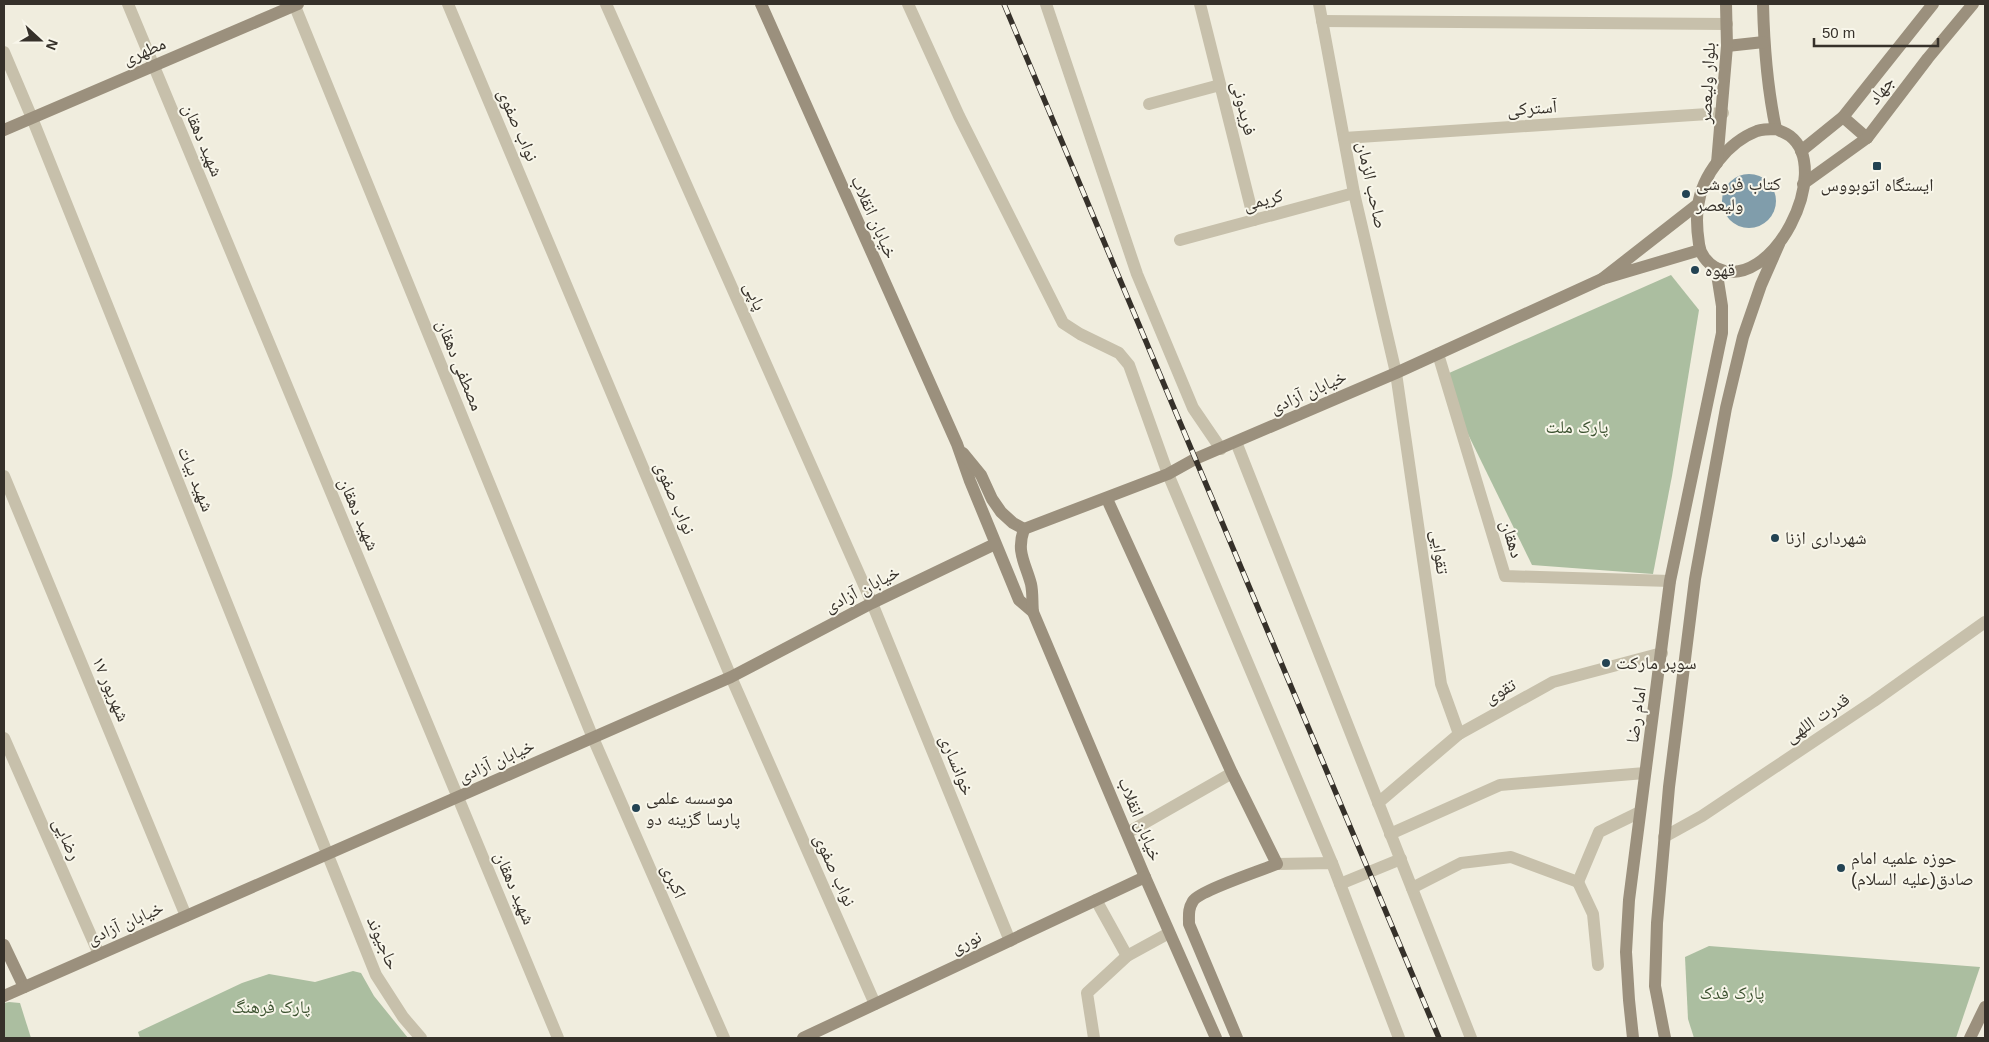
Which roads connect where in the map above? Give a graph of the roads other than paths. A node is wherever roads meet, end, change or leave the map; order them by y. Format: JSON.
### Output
{"nodes":[{"id":1,"x":128,"y":4,"type":"edge"},
{"id":2,"x":295,"y":4,"type":"edge"},
{"id":3,"x":448,"y":4,"type":"edge"},
{"id":4,"x":606,"y":4,"type":"edge"},
{"id":5,"x":761,"y":4,"type":"edge"},
{"id":6,"x":908,"y":4,"type":"edge"},
{"id":7,"x":1046,"y":4,"type":"edge"},
{"id":8,"x":1200,"y":4,"type":"edge"},
{"id":9,"x":1319,"y":4,"type":"edge"},
{"id":10,"x":1726,"y":4,"type":"edge"},
{"id":11,"x":1763,"y":4,"type":"edge"},
{"id":12,"x":1933,"y":4,"type":"edge"},
{"id":13,"x":1973,"y":4,"type":"edge"},
{"id":14,"x":1322,"y":21,"type":"junction"},
{"id":15,"x":1727,"y":24,"type":"junction"},
{"id":16,"x":1764,"y":42,"type":"junction"},
{"id":17,"x":1727,"y":46,"type":"junction"},
{"id":18,"x":4,"y":52,"type":"edge"},
{"id":19,"x":153,"y":66,"type":"junction"},
{"id":20,"x":1220,"y":85,"type":"junction"},
{"id":21,"x":1149,"y":104,"type":"dead end"},
{"id":22,"x":1723,"y":113,"type":"junction"},
{"id":23,"x":1843,"y":117,"type":"junction"},
{"id":24,"x":32,"y":118,"type":"junction"},
{"id":25,"x":1776,"y":129,"type":"junction"},
{"id":26,"x":4,"y":130,"type":"edge"},
{"id":27,"x":1344,"y":138,"type":"junction"},
{"id":28,"x":1867,"y":138,"type":"junction"},
{"id":29,"x":1801,"y":151,"type":"junction"},
{"id":30,"x":1717,"y":164,"type":"junction"},
{"id":31,"x":1803,"y":184,"type":"junction"},
{"id":32,"x":1354,"y":193,"type":"junction"},
{"id":33,"x":1698,"y":204,"type":"junction"},
{"id":34,"x":1254,"y":220,"type":"junction"},
{"id":35,"x":1180,"y":240,"type":"dead end"},
{"id":36,"x":1779,"y":244,"type":"junction"},
{"id":37,"x":1700,"y":250,"type":"junction"},
{"id":38,"x":1716,"y":268,"type":"junction"},
{"id":39,"x":1602,"y":279,"type":"junction"},
{"id":40,"x":1438,"y":354,"type":"junction"},
{"id":41,"x":1396,"y":373,"type":"junction"},
{"id":42,"x":1236,"y":442,"type":"junction"},
{"id":43,"x":957,"y":444,"type":"junction"},
{"id":44,"x":1221,"y":449,"type":"junction"},
{"id":45,"x":1168,"y":474,"type":"junction"},
{"id":46,"x":4,"y":476,"type":"edge"},
{"id":47,"x":1107,"y":499,"type":"junction"},
{"id":48,"x":1024,"y":529,"type":"junction"},
{"id":49,"x":996,"y":544,"type":"junction"},
{"id":50,"x":1670,"y":581,"type":"junction"},
{"id":51,"x":872,"y":603,"type":"junction"},
{"id":52,"x":1033,"y":612,"type":"junction"},
{"id":53,"x":1985,"y":622,"type":"edge"},
{"id":54,"x":1662,"y":653,"type":"junction"},
{"id":55,"x":731,"y":677,"type":"junction"},
{"id":56,"x":1459,"y":734,"type":"junction"},
{"id":57,"x":4,"y":738,"type":"edge"},
{"id":58,"x":593,"y":738,"type":"junction"},
{"id":59,"x":1232,"y":773,"type":"junction"},
{"id":60,"x":1645,"y":773,"type":"junction"},
{"id":61,"x":458,"y":797,"type":"junction"},
{"id":62,"x":1378,"y":803,"type":"junction"},
{"id":63,"x":1640,"y":812,"type":"junction"},
{"id":64,"x":1127,"y":833,"type":"junction"},
{"id":65,"x":1390,"y":834,"type":"junction"},
{"id":66,"x":1664,"y":836,"type":"junction"},
{"id":67,"x":328,"y":854,"type":"junction"},
{"id":68,"x":1401,"y":859,"type":"junction"},
{"id":69,"x":1332,"y":863,"type":"junction"},
{"id":70,"x":1277,"y":864,"type":"junction"},
{"id":71,"x":1145,"y":877,"type":"junction"},
{"id":72,"x":1578,"y":882,"type":"junction"},
{"id":73,"x":1340,"y":884,"type":"junction"},
{"id":74,"x":1412,"y":888,"type":"junction"},
{"id":75,"x":1096,"y":900,"type":"junction"},
{"id":76,"x":186,"y":916,"type":"junction"},
{"id":77,"x":1169,"y":933,"type":"junction"},
{"id":78,"x":1010,"y":941,"type":"junction"},
{"id":79,"x":4,"y":945,"type":"edge"},
{"id":80,"x":99,"y":954,"type":"junction"},
{"id":81,"x":1127,"y":956,"type":"junction"},
{"id":82,"x":1598,"y":965,"type":"dead end"},
{"id":83,"x":24,"y":987,"type":"junction"},
{"id":84,"x":4,"y":996,"type":"edge"},
{"id":85,"x":875,"y":1004,"type":"junction"},
{"id":86,"x":1985,"y":1007,"type":"edge"},
{"id":87,"x":421,"y":1038,"type":"edge"},
{"id":88,"x":558,"y":1038,"type":"edge"},
{"id":89,"x":724,"y":1038,"type":"edge"},
{"id":90,"x":802,"y":1038,"type":"edge"},
{"id":91,"x":1094,"y":1038,"type":"edge"},
{"id":92,"x":1216,"y":1038,"type":"edge"},
{"id":93,"x":1237,"y":1038,"type":"edge"},
{"id":94,"x":1399,"y":1038,"type":"edge"},
{"id":95,"x":1471,"y":1038,"type":"edge"},
{"id":96,"x":1634,"y":1038,"type":"edge"},
{"id":97,"x":1665,"y":1038,"type":"edge"},
{"id":98,"x":1970,"y":1038,"type":"edge"}],
"edges":[{"from":1,"to":19,"type":"street","name":"شهید دهقان"},
{"from":2,"to":19,"type":"main road","name":"مطهری"},
{"from":2,"to":58,"type":"street","name":"مصطفی دهقان"},
{"from":3,"to":55,"type":"street","name":"نواب صفوی"},
{"from":4,"to":51,"type":"street","name":"پاپی"},
{"from":5,"to":43,"type":"main road","name":"خیابان انقلاب"},
{"from":6,"to":45,"type":"street"},
{"from":7,"to":44,"type":"street"},
{"from":8,"to":20,"type":"street","name":"فریدونی"},
{"from":9,"to":14,"type":"street","name":"صاحب الزمان"},
{"from":10,"to":15,"type":"main road","name":"بلوار ولیعصر"},
{"from":11,"to":16,"type":"main road"},
{"from":12,"to":23,"type":"main road","name":"جهاد"},
{"from":13,"to":28,"type":"main road","name":"جهاد"},
{"from":14,"to":15,"type":"street"},
{"from":14,"to":27,"type":"street","name":"صاحب الزمان"},
{"from":15,"to":17,"type":"main road","name":"بلوار ولیعصر"},
{"from":16,"to":17,"type":"main road"},
{"from":16,"to":25,"type":"main road"},
{"from":17,"to":22,"type":"main road","name":"بلوار ولیعصر"},
{"from":18,"to":24,"type":"street","name":"شهید بیات"},
{"from":19,"to":24,"type":"main road","name":"مطهری"},
{"from":19,"to":61,"type":"street","name":"شهید دهقان"},
{"from":20,"to":21,"type":"street"},
{"from":20,"to":34,"type":"street","name":"فریدونی"},
{"from":22,"to":27,"type":"street","name":"آسترکی"},
{"from":22,"to":30,"type":"main road","name":"بلوار ولیعصر"},
{"from":23,"to":28,"type":"main road"},
{"from":23,"to":29,"type":"main road","name":"جهاد"},
{"from":24,"to":26,"type":"main road","name":"مطهری"},
{"from":24,"to":67,"type":"street","name":"شهید بیات"},
{"from":25,"to":29,"type":"main road"},
{"from":25,"to":30,"type":"main road"},
{"from":27,"to":32,"type":"street","name":"صاحب الزمان"},
{"from":28,"to":31,"type":"main road","name":"جهاد"},
{"from":29,"to":31,"type":"main road"},
{"from":30,"to":33,"type":"main road"},
{"from":31,"to":36,"type":"main road"},
{"from":32,"to":34,"type":"street","name":"کریمی"},
{"from":32,"to":41,"type":"street","name":"صاحب الزمان"},
{"from":33,"to":37,"type":"main road"},
{"from":33,"to":39,"type":"main road"},
{"from":34,"to":35,"type":"street","name":"کریمی"},
{"from":36,"to":38,"type":"main road"},
{"from":36,"to":66,"type":"main road"},
{"from":37,"to":38,"type":"main road"},
{"from":37,"to":39,"type":"main road"},
{"from":38,"to":50,"type":"main road","name":"امام رضا"},
{"from":39,"to":40,"type":"main road","name":"خیابان آزادی"},
{"from":40,"to":41,"type":"main road","name":"خیابان آزادی"},
{"from":40,"to":50,"type":"street","name":"دهقان"},
{"from":41,"to":42,"type":"main road","name":"خیابان آزادی"},
{"from":41,"to":56,"type":"street","name":"تقوایی"},
{"from":42,"to":44,"type":"main road","name":"خیابان آزادی"},
{"from":42,"to":62,"type":"street"},
{"from":43,"to":48,"type":"main road","name":"خیابان انقلاب"},
{"from":43,"to":49,"type":"main road","name":"خیابان انقلاب"},
{"from":44,"to":45,"type":"main road","name":"خیابان آزادی"},
{"from":45,"to":47,"type":"main road","name":"خیابان آزادی"},
{"from":45,"to":69,"type":"street"},
{"from":46,"to":76,"type":"street","name":"۱۷ شهریور"},
{"from":47,"to":48,"type":"main road","name":"خیابان آزادی"},
{"from":47,"to":59,"type":"main road"},
{"from":48,"to":52,"type":"main road","name":"خیابان انقلاب"},
{"from":49,"to":51,"type":"main road","name":"خیابان آزادی"},
{"from":49,"to":52,"type":"main road","name":"خیابان انقلاب"},
{"from":50,"to":54,"type":"main road","name":"امام رضا"},
{"from":51,"to":55,"type":"main road","name":"خیابان آزادی"},
{"from":51,"to":78,"type":"street","name":"خوانساری"},
{"from":52,"to":64,"type":"main road","name":"خیابان انقلاب"},
{"from":53,"to":66,"type":"street","name":"قدرت اللهی"},
{"from":54,"to":56,"type":"street","name":"تقوی"},
{"from":54,"to":60,"type":"main road","name":"امام رضا"},
{"from":55,"to":58,"type":"main road","name":"خیابان آزادی"},
{"from":55,"to":85,"type":"street","name":"نواب صفوی"},
{"from":56,"to":62,"type":"street","name":"تقوی"},
{"from":57,"to":80,"type":"street","name":"رضایی"},
{"from":58,"to":61,"type":"main road","name":"خیابان آزادی"},
{"from":58,"to":89,"type":"street","name":"اکبری"},
{"from":59,"to":64,"type":"street"},
{"from":59,"to":70,"type":"main road"},
{"from":60,"to":63,"type":"main road","name":"امام رضا"},
{"from":60,"to":65,"type":"street"},
{"from":61,"to":67,"type":"main road","name":"خیابان آزادی"},
{"from":61,"to":88,"type":"street","name":"شهید دهقان"},
{"from":62,"to":65,"type":"street"},
{"from":63,"to":72,"type":"street"},
{"from":63,"to":96,"type":"main road","name":"امام رضا"},
{"from":64,"to":71,"type":"main road","name":"خیابان انقلاب"},
{"from":65,"to":68,"type":"street"},
{"from":66,"to":97,"type":"main road"},
{"from":67,"to":76,"type":"main road","name":"خیابان آزادی"},
{"from":67,"to":87,"type":"street","name":"حاجیوند"},
{"from":68,"to":73,"type":"street"},
{"from":68,"to":74,"type":"street"},
{"from":69,"to":70,"type":"street"},
{"from":69,"to":73,"type":"street"},
{"from":70,"to":93,"type":"main road"},
{"from":71,"to":75,"type":"main road","name":"نوری"},
{"from":71,"to":77,"type":"main road","name":"خیابان انقلاب"},
{"from":72,"to":74,"type":"street"},
{"from":72,"to":82,"type":"street"},
{"from":73,"to":94,"type":"street"},
{"from":74,"to":95,"type":"street"},
{"from":75,"to":78,"type":"main road","name":"نوری"},
{"from":75,"to":81,"type":"street"},
{"from":76,"to":80,"type":"main road","name":"خیابان آزادی"},
{"from":77,"to":81,"type":"street"},
{"from":77,"to":92,"type":"main road","name":"خیابان انقلاب"},
{"from":78,"to":85,"type":"main road","name":"نوری"},
{"from":79,"to":83,"type":"main road"},
{"from":80,"to":83,"type":"main road","name":"خیابان آزادی"},
{"from":81,"to":91,"type":"street"},
{"from":83,"to":84,"type":"main road","name":"خیابان آزادی"},
{"from":85,"to":90,"type":"main road","name":"نوری"},
{"from":86,"to":98,"type":"main road"}]}
